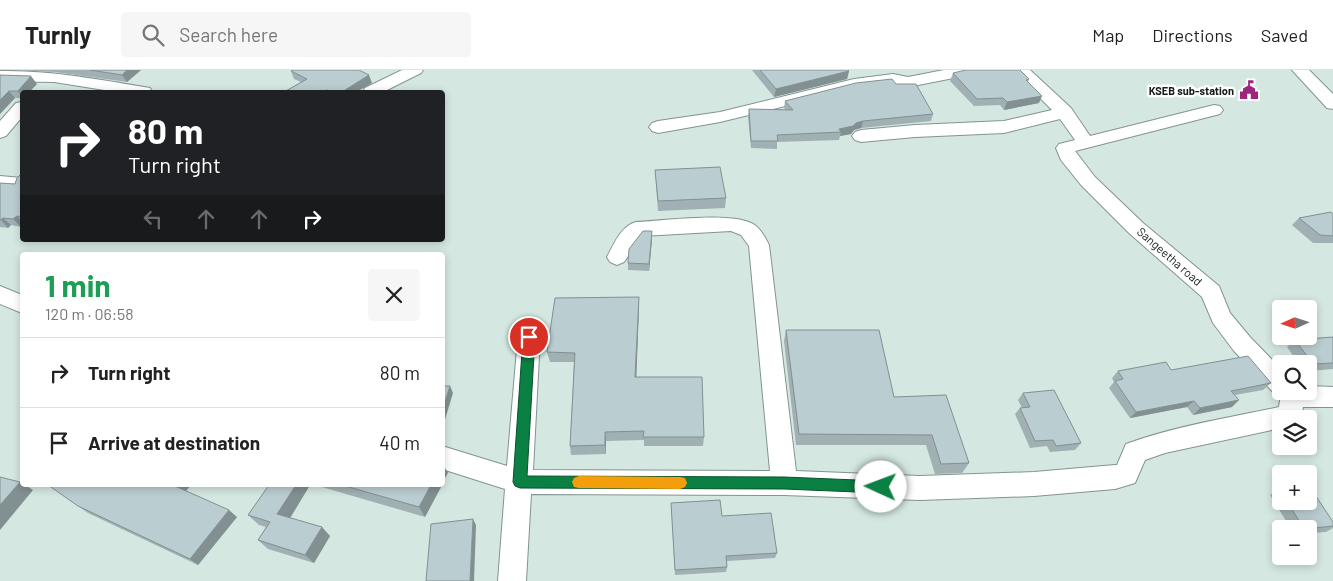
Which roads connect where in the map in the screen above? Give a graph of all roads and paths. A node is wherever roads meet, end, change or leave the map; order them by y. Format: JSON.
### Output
{"nodes":[{"id":1,"x":415,"y":70,"type":"edge"},
{"id":2,"x":968,"y":70,"type":"edge"},
{"id":3,"x":1020,"y":70,"type":"edge"},
{"id":4,"x":1300,"y":70,"type":"edge"},
{"id":5,"x":0,"y":76,"type":"edge"},
{"id":6,"x":52,"y":78,"type":"junction"},
{"id":7,"x":39,"y":90,"type":"edge"},
{"id":8,"x":132,"y":90,"type":"edge"},
{"id":9,"x":375,"y":90,"type":"edge"},
{"id":10,"x":1333,"y":104,"type":"edge"},
{"id":11,"x":20,"y":109,"type":"edge"},
{"id":12,"x":1214,"y":110,"type":"dead end"},
{"id":13,"x":1065,"y":112,"type":"junction"},
{"id":14,"x":658,"y":127,"type":"dead end"},
{"id":15,"x":0,"y":132,"type":"edge"},
{"id":16,"x":861,"y":136,"type":"dead end"},
{"id":17,"x":1085,"y":142,"type":"junction"},
{"id":18,"x":0,"y":182,"type":"edge"},
{"id":19,"x":20,"y":184,"type":"edge"},
{"id":20,"x":617,"y":257,"type":"dead end"},
{"id":21,"x":0,"y":294,"type":"edge"},
{"id":22,"x":20,"y":304,"type":"edge"},
{"id":23,"x":529,"y":337,"type":"dead end"},
{"id":24,"x":1272,"y":375,"type":"edge"},
{"id":25,"x":1317,"y":396,"type":"edge"},
{"id":26,"x":1333,"y":398,"type":"edge"},
{"id":27,"x":1288,"y":400,"type":"edge"},
{"id":28,"x":445,"y":458,"type":"edge"},
{"id":29,"x":520,"y":482,"type":"junction"},
{"id":30,"x":784,"y":483,"type":"junction"},
{"id":31,"x":512,"y":581,"type":"edge"}],
"edges":[{"from":1,"to":9,"type":"street"},
{"from":2,"to":14,"type":"street"},
{"from":3,"to":13,"type":"street"},
{"from":4,"to":10,"type":"street"},
{"from":5,"to":6,"type":"street"},
{"from":6,"to":7,"type":"street"},
{"from":6,"to":8,"type":"street"},
{"from":11,"to":15,"type":"street"},
{"from":12,"to":17,"type":"street"},
{"from":13,"to":16,"type":"street"},
{"from":13,"to":17,"type":"street"},
{"from":17,"to":24,"type":"street","name":"Sangeetha road"},
{"from":18,"to":19,"type":"street"},
{"from":20,"to":30,"type":"street"},
{"from":21,"to":22,"type":"street"},
{"from":23,"to":29,"type":"street"},
{"from":25,"to":26,"type":"street"},
{"from":27,"to":30,"type":"street"},
{"from":28,"to":29,"type":"street"},
{"from":29,"to":30,"type":"street"},
{"from":29,"to":31,"type":"street"}]}
